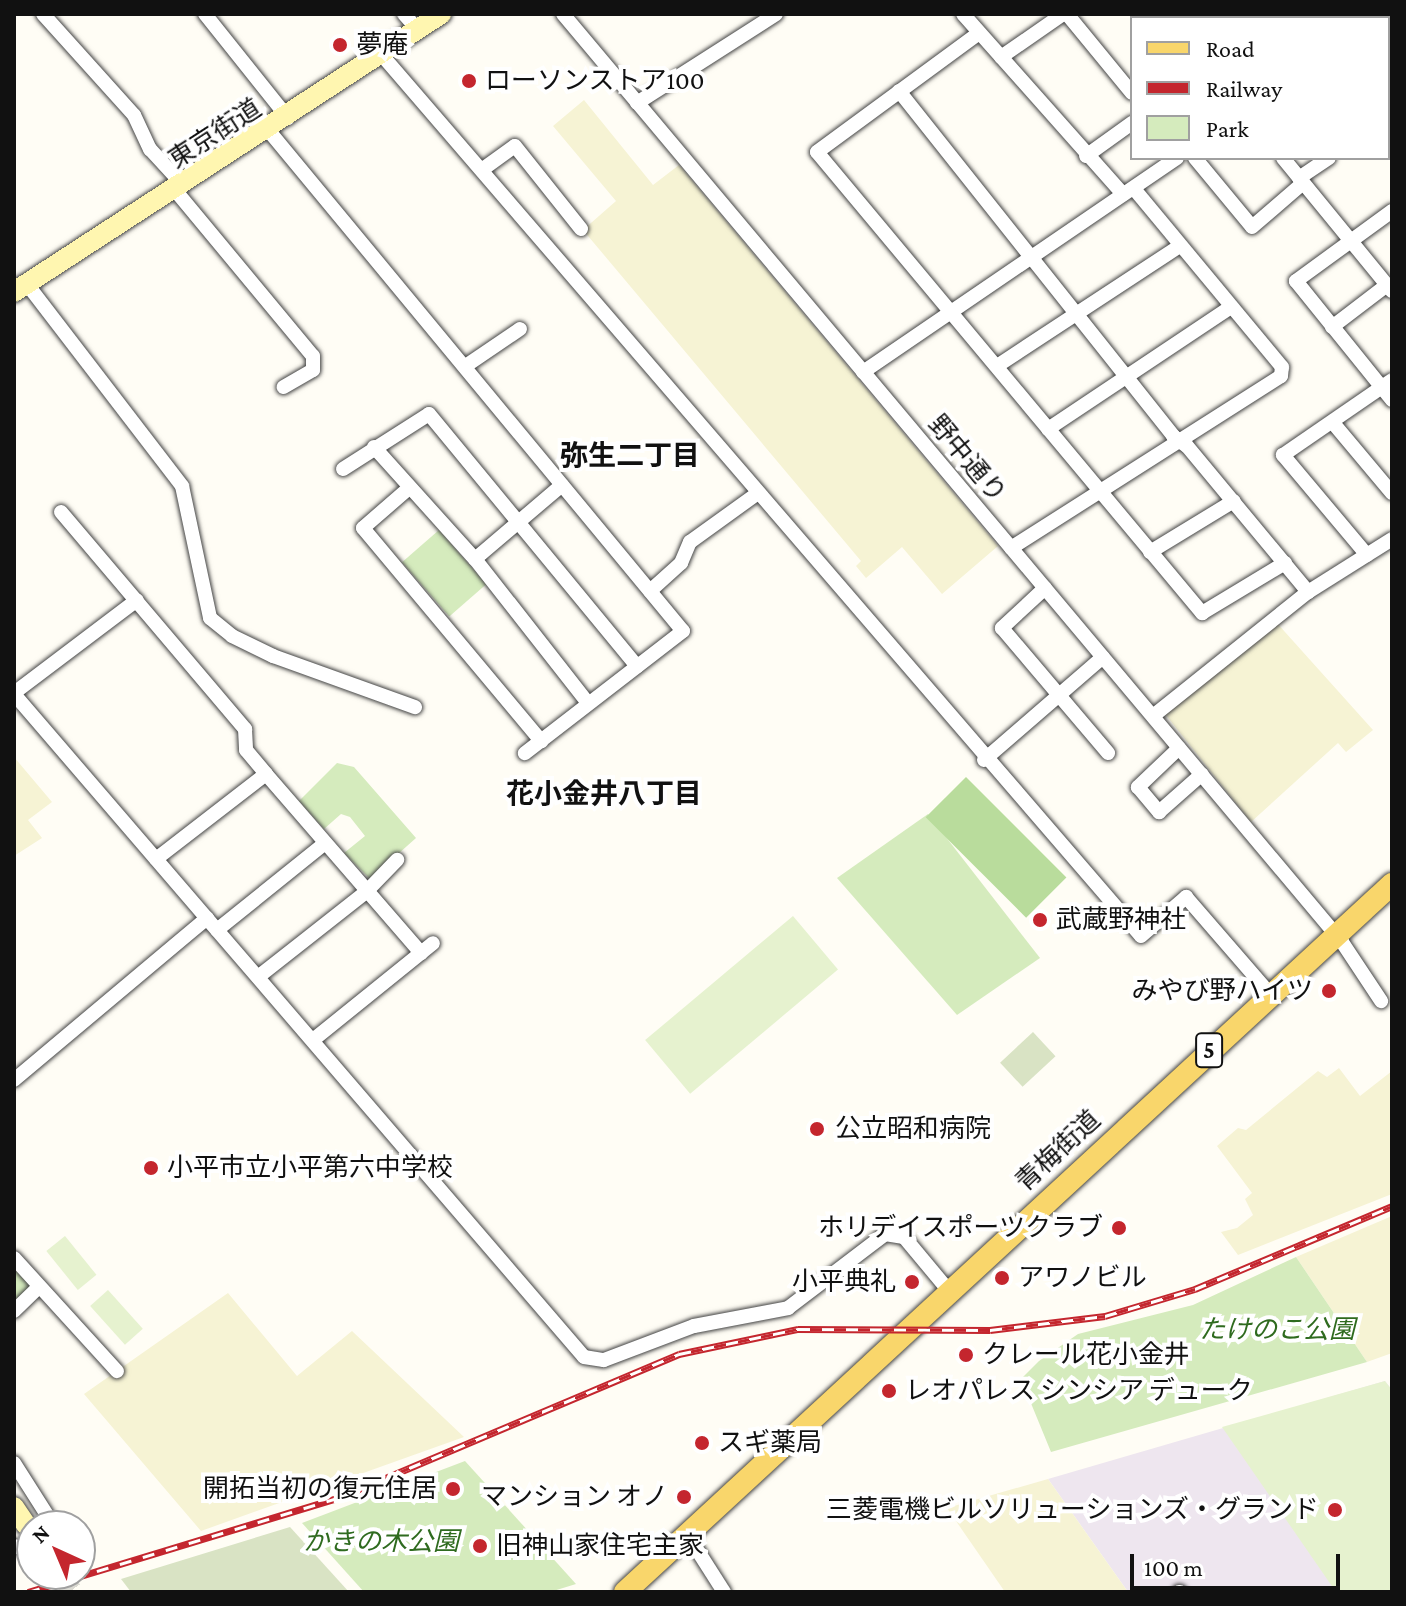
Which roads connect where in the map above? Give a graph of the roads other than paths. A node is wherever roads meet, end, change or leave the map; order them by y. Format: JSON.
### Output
{"nodes":[{"id":1,"x":205,"y":14,"type":"edge"},
{"id":2,"x":441,"y":14,"type":"edge"},
{"id":3,"x":563,"y":14,"type":"edge"},
{"id":4,"x":776,"y":14,"type":"edge"},
{"id":5,"x":963,"y":14,"type":"edge"},
{"id":6,"x":1065,"y":14,"type":"edge"},
{"id":7,"x":45,"y":15,"type":"edge"},
{"id":8,"x":411,"y":22,"type":"edge"},
{"id":9,"x":979,"y":33,"type":"junction"},
{"id":10,"x":381,"y":54,"type":"junction"},
{"id":11,"x":1001,"y":57,"type":"junction"},
{"id":12,"x":899,"y":91,"type":"junction"},
{"id":13,"x":1130,"y":91,"type":"edge"},
{"id":14,"x":637,"y":103,"type":"junction"},
{"id":15,"x":288,"y":118,"type":"junction"},
{"id":16,"x":1130,"y":124,"type":"edge"},
{"id":17,"x":269,"y":131,"type":"junction"},
{"id":18,"x":1086,"y":156,"type":"junction"},
{"id":19,"x":1174,"y":160,"type":"edge"},
{"id":20,"x":1197,"y":160,"type":"edge"},
{"id":21,"x":1285,"y":160,"type":"edge"},
{"id":22,"x":1326,"y":160,"type":"edge"},
{"id":23,"x":483,"y":169,"type":"junction"},
{"id":24,"x":1301,"y":180,"type":"junction"},
{"id":25,"x":179,"y":188,"type":"junction"},
{"id":26,"x":1129,"y":192,"type":"junction"},
{"id":27,"x":1392,"y":211,"type":"edge"},
{"id":28,"x":581,"y":229,"type":"dead end"},
{"id":29,"x":1351,"y":241,"type":"junction"},
{"id":30,"x":1180,"y":246,"type":"junction"},
{"id":31,"x":1034,"y":255,"type":"junction"},
{"id":32,"x":1389,"y":288,"type":"edge"},
{"id":33,"x":18,"y":289,"type":"edge"},
{"id":34,"x":1231,"y":307,"type":"junction"},
{"id":35,"x":950,"y":312,"type":"junction"},
{"id":36,"x":1075,"y":316,"type":"junction"},
{"id":37,"x":1332,"y":327,"type":"junction"},
{"id":38,"x":520,"y":329,"type":"dead end"},
{"id":39,"x":467,"y":365,"type":"junction"},
{"id":40,"x":997,"y":366,"type":"junction"},
{"id":41,"x":863,"y":372,"type":"junction"},
{"id":42,"x":1126,"y":377,"type":"junction"},
{"id":43,"x":284,"y":387,"type":"dead end"},
{"id":44,"x":1389,"y":389,"type":"edge"},
{"id":45,"x":1334,"y":424,"type":"junction"},
{"id":46,"x":1048,"y":429,"type":"junction"},
{"id":47,"x":1180,"y":441,"type":"junction"},
{"id":48,"x":374,"y":447,"type":"junction"},
{"id":49,"x":343,"y":469,"type":"dead end"},
{"id":50,"x":562,"y":485,"type":"junction"},
{"id":51,"x":409,"y":488,"type":"junction"},
{"id":52,"x":1100,"y":492,"type":"junction"},
{"id":53,"x":758,"y":493,"type":"junction"},
{"id":54,"x":1392,"y":493,"type":"edge"},
{"id":55,"x":1234,"y":501,"type":"junction"},
{"id":56,"x":61,"y":512,"type":"dead end"},
{"id":57,"x":520,"y":522,"type":"junction"},
{"id":58,"x":1392,"y":539,"type":"edge"},
{"id":59,"x":1011,"y":548,"type":"junction"},
{"id":60,"x":1150,"y":552,"type":"junction"},
{"id":61,"x":1367,"y":555,"type":"junction"},
{"id":62,"x":475,"y":559,"type":"junction"},
{"id":63,"x":1285,"y":563,"type":"junction"},
{"id":64,"x":1045,"y":588,"type":"junction"},
{"id":65,"x":650,"y":591,"type":"junction"},
{"id":66,"x":1308,"y":592,"type":"junction"},
{"id":67,"x":137,"y":600,"type":"junction"},
{"id":68,"x":1103,"y":657,"type":"junction"},
{"id":69,"x":637,"y":666,"type":"junction"},
{"id":70,"x":14,"y":694,"type":"edge"},
{"id":71,"x":1058,"y":696,"type":"junction"},
{"id":72,"x":588,"y":703,"type":"junction"},
{"id":73,"x":415,"y":707,"type":"dead end"},
{"id":74,"x":1153,"y":716,"type":"junction"},
{"id":75,"x":541,"y":741,"type":"junction"},
{"id":76,"x":1179,"y":748,"type":"junction"},
{"id":77,"x":525,"y":753,"type":"dead end"},
{"id":78,"x":1108,"y":753,"type":"dead end"},
{"id":79,"x":984,"y":760,"type":"junction"},
{"id":80,"x":266,"y":774,"type":"junction"},
{"id":81,"x":1202,"y":774,"type":"junction"},
{"id":82,"x":324,"y":844,"type":"junction"},
{"id":83,"x":156,"y":859,"type":"junction"},
{"id":84,"x":397,"y":860,"type":"dead end"},
{"id":85,"x":1392,"y":884,"type":"edge"},
{"id":86,"x":366,"y":892,"type":"junction"},
{"id":87,"x":212,"y":924,"type":"junction"},
{"id":88,"x":1335,"y":934,"type":"junction"},
{"id":89,"x":258,"y":977,"type":"junction"},
{"id":90,"x":1270,"y":994,"type":"junction"},
{"id":91,"x":1381,"y":1001,"type":"dead end"},
{"id":92,"x":313,"y":1040,"type":"junction"},
{"id":93,"x":14,"y":1080,"type":"edge"},
{"id":94,"x":14,"y":1258,"type":"edge"},
{"id":95,"x":38,"y":1288,"type":"junction"},
{"id":96,"x":949,"y":1291,"type":"junction"},
{"id":97,"x":14,"y":1311,"type":"edge"},
{"id":98,"x":117,"y":1371,"type":"dead end"},
{"id":99,"x":14,"y":1463,"type":"edge"},
{"id":100,"x":44,"y":1510,"type":"edge"},
{"id":101,"x":687,"y":1534,"type":"junction"},
{"id":102,"x":625,"y":1592,"type":"edge"},
{"id":103,"x":724,"y":1592,"type":"edge"}],
"edges":[{"from":1,"to":15,"type":"street"},
{"from":2,"to":8,"type":"main road","name":"東京街道"},
{"from":3,"to":14,"type":"street","name":"野中通り"},
{"from":4,"to":14,"type":"street"},
{"from":5,"to":9,"type":"street"},
{"from":6,"to":11,"type":"street"},
{"from":6,"to":13,"type":"street"},
{"from":7,"to":25,"type":"street"},
{"from":8,"to":10,"type":"main road","name":"東京街道"},
{"from":9,"to":11,"type":"street"},
{"from":9,"to":12,"type":"street"},
{"from":10,"to":15,"type":"main road","name":"東京街道"},
{"from":10,"to":23,"type":"street"},
{"from":11,"to":18,"type":"street"},
{"from":12,"to":31,"type":"street"},
{"from":12,"to":35,"type":"street"},
{"from":14,"to":41,"type":"street","name":"野中通り"},
{"from":15,"to":17,"type":"main road","name":"東京街道"},
{"from":16,"to":18,"type":"street"},
{"from":17,"to":25,"type":"main road","name":"東京街道"},
{"from":17,"to":39,"type":"street"},
{"from":18,"to":26,"type":"street"},
{"from":19,"to":26,"type":"street"},
{"from":20,"to":24,"type":"street"},
{"from":21,"to":24,"type":"street"},
{"from":22,"to":24,"type":"street"},
{"from":23,"to":28,"type":"street"},
{"from":23,"to":53,"type":"street"},
{"from":24,"to":29,"type":"street"},
{"from":25,"to":33,"type":"main road","name":"東京街道"},
{"from":25,"to":43,"type":"street"},
{"from":26,"to":30,"type":"street"},
{"from":26,"to":31,"type":"street"},
{"from":27,"to":29,"type":"street"},
{"from":29,"to":32,"type":"street"},
{"from":29,"to":37,"type":"street"},
{"from":30,"to":34,"type":"street"},
{"from":30,"to":36,"type":"street"},
{"from":31,"to":35,"type":"street"},
{"from":31,"to":36,"type":"street"},
{"from":32,"to":37,"type":"street"},
{"from":33,"to":73,"type":"street"},
{"from":34,"to":42,"type":"street"},
{"from":34,"to":47,"type":"street"},
{"from":35,"to":40,"type":"street"},
{"from":35,"to":41,"type":"street"},
{"from":36,"to":40,"type":"street"},
{"from":36,"to":42,"type":"street"},
{"from":37,"to":44,"type":"street"},
{"from":38,"to":39,"type":"street"},
{"from":39,"to":50,"type":"street"},
{"from":40,"to":46,"type":"street"},
{"from":41,"to":59,"type":"street","name":"野中通り"},
{"from":42,"to":46,"type":"street"},
{"from":42,"to":47,"type":"street"},
{"from":44,"to":45,"type":"street"},
{"from":45,"to":54,"type":"street"},
{"from":45,"to":61,"type":"street"},
{"from":46,"to":52,"type":"street"},
{"from":47,"to":52,"type":"street"},
{"from":47,"to":55,"type":"street"},
{"from":48,"to":49,"type":"street"},
{"from":48,"to":51,"type":"street"},
{"from":48,"to":57,"type":"street"},
{"from":50,"to":57,"type":"street"},
{"from":50,"to":65,"type":"street"},
{"from":51,"to":62,"type":"street"},
{"from":51,"to":75,"type":"street"},
{"from":52,"to":59,"type":"street"},
{"from":52,"to":60,"type":"street"},
{"from":53,"to":65,"type":"street"},
{"from":53,"to":79,"type":"street"},
{"from":55,"to":60,"type":"street"},
{"from":55,"to":63,"type":"street"},
{"from":56,"to":67,"type":"street"},
{"from":57,"to":62,"type":"street"},
{"from":57,"to":69,"type":"street"},
{"from":58,"to":61,"type":"street"},
{"from":59,"to":64,"type":"street","name":"野中通り"},
{"from":60,"to":63,"type":"street"},
{"from":61,"to":66,"type":"street"},
{"from":62,"to":72,"type":"street"},
{"from":63,"to":66,"type":"street"},
{"from":64,"to":68,"type":"street","name":"野中通り"},
{"from":64,"to":71,"type":"street"},
{"from":65,"to":69,"type":"street"},
{"from":66,"to":74,"type":"street"},
{"from":67,"to":70,"type":"street"},
{"from":67,"to":80,"type":"street"},
{"from":68,"to":71,"type":"street"},
{"from":68,"to":74,"type":"street","name":"野中通り"},
{"from":69,"to":72,"type":"street"},
{"from":70,"to":83,"type":"street"},
{"from":71,"to":78,"type":"street"},
{"from":71,"to":79,"type":"street"},
{"from":72,"to":75,"type":"street"},
{"from":74,"to":76,"type":"street","name":"野中通り"},
{"from":75,"to":77,"type":"street"},
{"from":76,"to":81,"type":"street","name":"野中通り"},
{"from":76,"to":81,"type":"street"},
{"from":79,"to":90,"type":"street"},
{"from":80,"to":82,"type":"street"},
{"from":80,"to":83,"type":"street"},
{"from":81,"to":88,"type":"street","name":"野中通り"},
{"from":82,"to":86,"type":"street"},
{"from":82,"to":87,"type":"street"},
{"from":83,"to":87,"type":"street"},
{"from":84,"to":86,"type":"street"},
{"from":85,"to":88,"type":"main road","name":"青梅街道","number":"5"},
{"from":86,"to":89,"type":"street"},
{"from":86,"to":92,"type":"street"},
{"from":87,"to":89,"type":"street"},
{"from":87,"to":93,"type":"street"},
{"from":88,"to":90,"type":"main road","name":"青梅街道","number":"5"},
{"from":88,"to":91,"type":"street","name":"野中通り"},
{"from":89,"to":92,"type":"street"},
{"from":90,"to":96,"type":"main road","name":"青梅街道","number":"5"},
{"from":92,"to":96,"type":"street"},
{"from":94,"to":95,"type":"street"},
{"from":95,"to":97,"type":"street"},
{"from":95,"to":98,"type":"street"},
{"from":96,"to":101,"type":"main road","name":"青梅街道","number":"5"},
{"from":99,"to":100,"type":"street"},
{"from":101,"to":102,"type":"main road","name":"青梅街道","number":"5"},
{"from":101,"to":103,"type":"street"}]}
